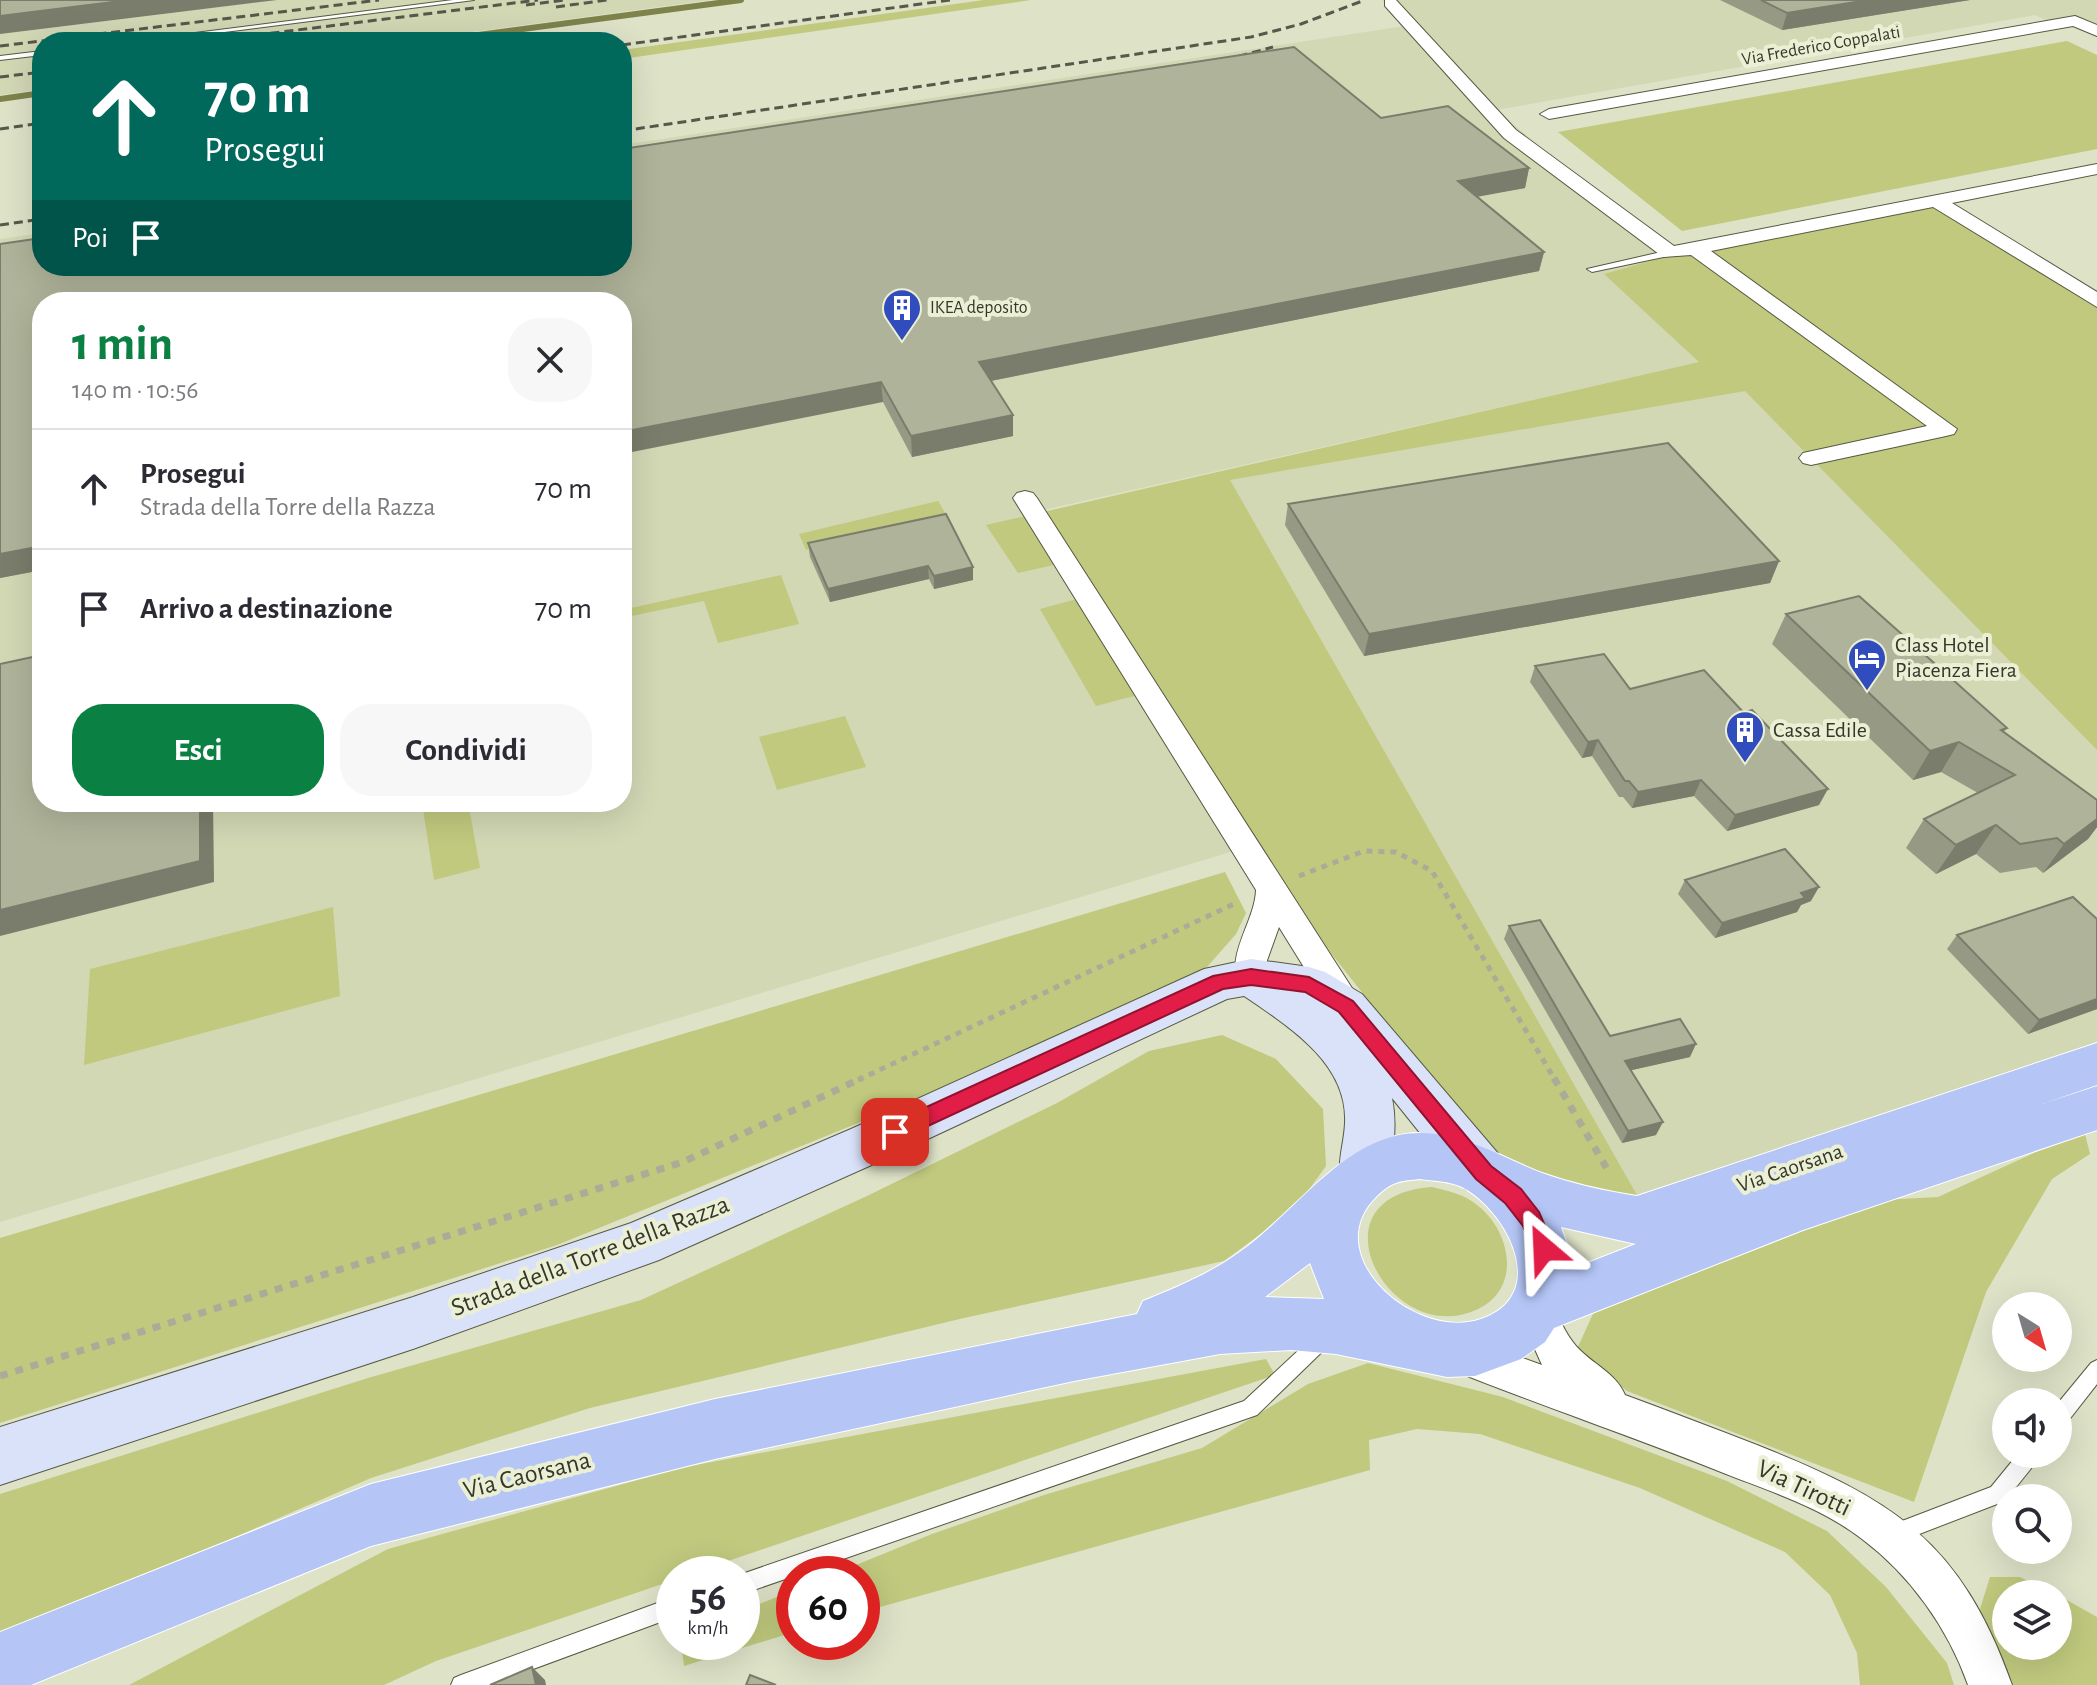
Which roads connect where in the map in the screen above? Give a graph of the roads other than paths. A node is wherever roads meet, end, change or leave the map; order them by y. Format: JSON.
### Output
{"nodes":[{"id":1,"x":470,"y":0,"type":"edge"},
{"id":2,"x":1390,"y":3,"type":"dead end"},
{"id":3,"x":2097,"y":31,"type":"edge"},
{"id":4,"x":209,"y":32,"type":"edge"},
{"id":5,"x":32,"y":54,"type":"edge"},
{"id":6,"x":0,"y":58,"type":"edge"},
{"id":7,"x":1549,"y":114,"type":"dead end"},
{"id":8,"x":2097,"y":169,"type":"edge"},
{"id":9,"x":1936,"y":201,"type":"junction"},
{"id":10,"x":1696,"y":249,"type":"junction"},
{"id":11,"x":1670,"y":253,"type":"junction"},
{"id":12,"x":1592,"y":269,"type":"dead end"},
{"id":13,"x":2097,"y":301,"type":"edge"},
{"id":14,"x":1811,"y":458,"type":"dead end"},
{"id":15,"x":1025,"y":498,"type":"dead end"},
{"id":16,"x":1272,"y":886,"type":"junction"},
{"id":17,"x":1251,"y":977,"type":"junction"},
{"id":18,"x":1346,"y":1007,"type":"junction"},
{"id":19,"x":2097,"y":1064,"type":"edge"},
{"id":20,"x":2097,"y":1108,"type":"edge"},
{"id":21,"x":1483,"y":1173,"type":"junction"},
{"id":22,"x":1353,"y":1185,"type":"junction"},
{"id":23,"x":1536,"y":1309,"type":"junction"},
{"id":24,"x":1336,"y":1327,"type":"junction"},
{"id":25,"x":1429,"y":1346,"type":"junction"},
{"id":26,"x":1074,"y":1353,"type":"junction"},
{"id":27,"x":2097,"y":1369,"type":"edge"},
{"id":28,"x":2072,"y":1400,"type":"edge"},
{"id":29,"x":1633,"y":1416,"type":"junction"},
{"id":30,"x":0,"y":1456,"type":"edge"},
{"id":31,"x":2019,"y":1468,"type":"edge"},
{"id":32,"x":1892,"y":1535,"type":"junction"},
{"id":33,"x":760,"y":1578,"type":"edge"},
{"id":34,"x":656,"y":1614,"type":"edge"},
{"id":35,"x":0,"y":1665,"type":"edge"},
{"id":36,"x":461,"y":1685,"type":"edge"},
{"id":37,"x":1990,"y":1685,"type":"edge"}],
"edges":[{"from":1,"to":4,"type":"lane"},
{"from":2,"to":11,"type":"street"},
{"from":3,"to":7,"type":"street","name":"Via Frederico Coppalati"},
{"from":5,"to":6,"type":"lane"},
{"from":8,"to":9,"type":"street"},
{"from":9,"to":10,"type":"street"},
{"from":9,"to":13,"type":"street"},
{"from":10,"to":11,"type":"street"},
{"from":10,"to":14,"type":"street"},
{"from":11,"to":12,"type":"lane"},
{"from":15,"to":16,"type":"street"},
{"from":16,"to":17,"type":"street"},
{"from":16,"to":18,"type":"street"},
{"from":17,"to":18,"type":"street"},
{"from":17,"to":22,"type":"street"},
{"from":17,"to":30,"type":"street","name":"Strada della Torre della Razza"},
{"from":18,"to":21,"type":"street"},
{"from":19,"to":21,"type":"main road","name":"Via Caorsana"},
{"from":20,"to":23,"type":"main road","name":"Via Caorsana"},
{"from":21,"to":22,"type":"main road"},
{"from":21,"to":23,"type":"main road"},
{"from":22,"to":25,"type":"main road"},
{"from":22,"to":26,"type":"main road"},
{"from":23,"to":25,"type":"main road"},
{"from":23,"to":29,"type":"street"},
{"from":24,"to":25,"type":"main road"},
{"from":24,"to":26,"type":"main road"},
{"from":24,"to":33,"type":"lane"},
{"from":25,"to":29,"type":"street"},
{"from":26,"to":35,"type":"main road","name":"Via Caorsana"},
{"from":27,"to":28,"type":"lane"},
{"from":29,"to":32,"type":"street","name":"Via Tirotti"},
{"from":31,"to":32,"type":"lane"},
{"from":32,"to":37,"type":"street","name":"Via Tirotti"},
{"from":34,"to":36,"type":"lane"}]}
